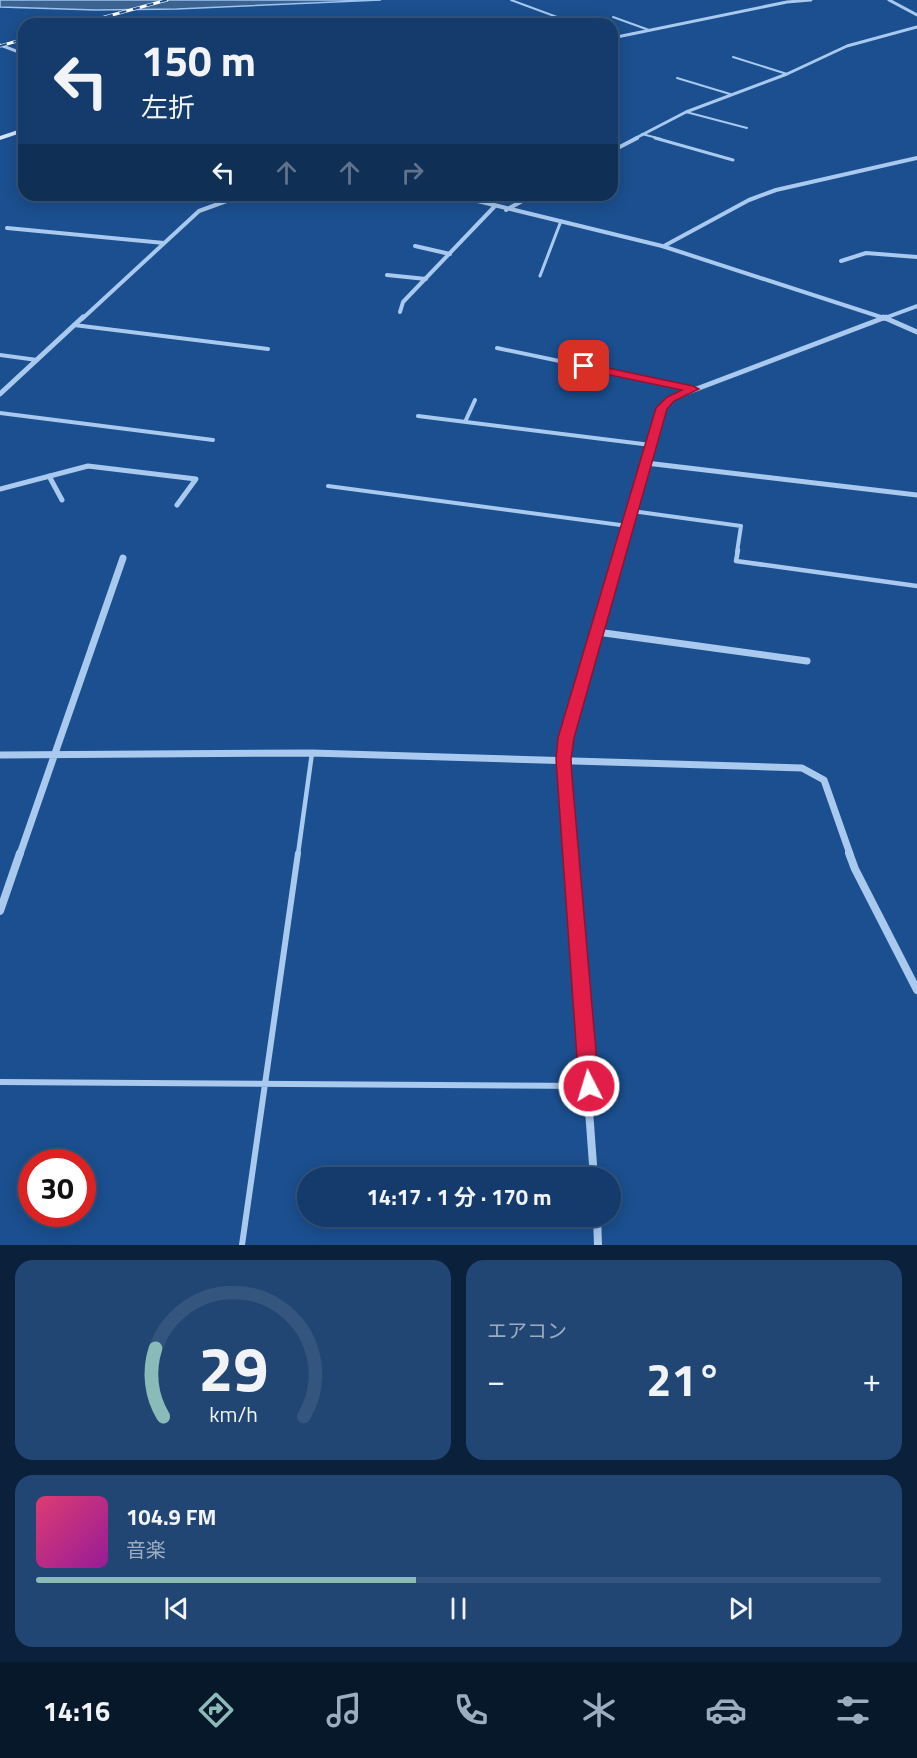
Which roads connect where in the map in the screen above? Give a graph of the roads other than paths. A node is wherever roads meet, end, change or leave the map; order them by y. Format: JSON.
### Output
{"nodes":[{"id":1,"x":511,"y":0,"type":"edge"},
{"id":2,"x":811,"y":0,"type":"edge"},
{"id":3,"x":889,"y":0,"type":"edge"},
{"id":4,"x":917,"y":15,"type":"edge"},
{"id":5,"x":613,"y":16,"type":"dead end"},
{"id":6,"x":560,"y":18,"type":"edge"},
{"id":7,"x":917,"y":27,"type":"edge"},
{"id":8,"x":649,"y":30,"type":"junction"},
{"id":9,"x":618,"y":37,"type":"edge"},
{"id":10,"x":0,"y":45,"type":"edge"},
{"id":11,"x":18,"y":52,"type":"edge"},
{"id":12,"x":733,"y":57,"type":"dead end"},
{"id":13,"x":787,"y":74,"type":"junction"},
{"id":14,"x":677,"y":78,"type":"dead end"},
{"id":15,"x":730,"y":94,"type":"junction"},
{"id":16,"x":686,"y":112,"type":"junction"},
{"id":17,"x":747,"y":128,"type":"dead end"},
{"id":18,"x":18,"y":132,"type":"edge"},
{"id":19,"x":642,"y":134,"type":"junction"},
{"id":20,"x":0,"y":138,"type":"edge"},
{"id":21,"x":618,"y":148,"type":"edge"},
{"id":22,"x":917,"y":158,"type":"edge"},
{"id":23,"x":733,"y":160,"type":"dead end"},
{"id":24,"x":226,"y":201,"type":"edge"},
{"id":25,"x":474,"y":201,"type":"edge"},
{"id":26,"x":522,"y":201,"type":"edge"},
{"id":27,"x":494,"y":207,"type":"junction"},
{"id":28,"x":506,"y":210,"type":"junction"},
{"id":29,"x":561,"y":221,"type":"junction"},
{"id":30,"x":7,"y":228,"type":"dead end"},
{"id":31,"x":164,"y":243,"type":"junction"},
{"id":32,"x":415,"y":246,"type":"dead end"},
{"id":33,"x":664,"y":246,"type":"junction"},
{"id":34,"x":450,"y":254,"type":"junction"},
{"id":35,"x":917,"y":257,"type":"edge"},
{"id":36,"x":841,"y":261,"type":"dead end"},
{"id":37,"x":387,"y":275,"type":"dead end"},
{"id":38,"x":540,"y":276,"type":"dead end"},
{"id":39,"x":426,"y":279,"type":"junction"},
{"id":40,"x":917,"y":306,"type":"edge"},
{"id":41,"x":400,"y":312,"type":"dead end"},
{"id":42,"x":885,"y":318,"type":"junction"},
{"id":43,"x":74,"y":326,"type":"junction"},
{"id":44,"x":917,"y":332,"type":"edge"},
{"id":45,"x":497,"y":348,"type":"dead end"},
{"id":46,"x":268,"y":349,"type":"dead end"},
{"id":47,"x":0,"y":355,"type":"edge"},
{"id":48,"x":37,"y":360,"type":"junction"},
{"id":49,"x":693,"y":389,"type":"junction"},
{"id":50,"x":0,"y":394,"type":"edge"},
{"id":51,"x":475,"y":400,"type":"dead end"},
{"id":52,"x":0,"y":413,"type":"edge"},
{"id":53,"x":418,"y":416,"type":"dead end"},
{"id":54,"x":465,"y":422,"type":"junction"},
{"id":55,"x":213,"y":440,"type":"dead end"},
{"id":56,"x":651,"y":445,"type":"junction"},
{"id":57,"x":646,"y":463,"type":"junction"},
{"id":58,"x":49,"y":476,"type":"junction"},
{"id":59,"x":328,"y":486,"type":"dead end"},
{"id":60,"x":0,"y":489,"type":"edge"},
{"id":61,"x":917,"y":495,"type":"edge"},
{"id":62,"x":62,"y":500,"type":"dead end"},
{"id":63,"x":177,"y":505,"type":"dead end"},
{"id":64,"x":632,"y":511,"type":"junction"},
{"id":65,"x":628,"y":526,"type":"junction"},
{"id":66,"x":123,"y":558,"type":"dead end"},
{"id":67,"x":917,"y":586,"type":"edge"},
{"id":68,"x":597,"y":632,"type":"junction"},
{"id":69,"x":807,"y":661,"type":"dead end"},
{"id":70,"x":312,"y":753,"type":"junction"},
{"id":71,"x":0,"y":755,"type":"edge"},
{"id":72,"x":55,"y":756,"type":"junction"},
{"id":73,"x":563,"y":759,"type":"junction"},
{"id":74,"x":0,"y":911,"type":"edge"},
{"id":75,"x":917,"y":990,"type":"edge"},
{"id":76,"x":0,"y":1082,"type":"edge"},
{"id":77,"x":264,"y":1083,"type":"junction"},
{"id":78,"x":589,"y":1086,"type":"junction"},
{"id":79,"x":593,"y":1167,"type":"edge"},
{"id":80,"x":597,"y":1227,"type":"edge"},
{"id":81,"x":242,"y":1245,"type":"edge"},
{"id":82,"x":598,"y":1245,"type":"edge"}],
"edges":[{"from":1,"to":6,"type":"lane"},
{"from":2,"to":8,"type":"street"},
{"from":3,"to":4,"type":"street"},
{"from":5,"to":8,"type":"lane"},
{"from":7,"to":13,"type":"street"},
{"from":8,"to":9,"type":"street"},
{"from":10,"to":11,"type":"street"},
{"from":12,"to":13,"type":"lane"},
{"from":13,"to":15,"type":"street"},
{"from":14,"to":15,"type":"lane"},
{"from":15,"to":16,"type":"street"},
{"from":16,"to":17,"type":"lane"},
{"from":16,"to":19,"type":"street"},
{"from":18,"to":20,"type":"street"},
{"from":19,"to":21,"type":"street"},
{"from":19,"to":23,"type":"lane"},
{"from":22,"to":33,"type":"street"},
{"from":24,"to":31,"type":"street"},
{"from":25,"to":27,"type":"street"},
{"from":26,"to":28,"type":"street"},
{"from":27,"to":28,"type":"street"},
{"from":27,"to":34,"type":"street"},
{"from":28,"to":29,"type":"street"},
{"from":29,"to":33,"type":"street"},
{"from":29,"to":38,"type":"lane"},
{"from":30,"to":31,"type":"street"},
{"from":31,"to":43,"type":"street"},
{"from":32,"to":34,"type":"street"},
{"from":33,"to":42,"type":"street"},
{"from":34,"to":39,"type":"street"},
{"from":35,"to":36,"type":"street"},
{"from":37,"to":39,"type":"street"},
{"from":39,"to":41,"type":"street"},
{"from":40,"to":42,"type":"street"},
{"from":42,"to":44,"type":"street"},
{"from":42,"to":49,"type":"street"},
{"from":43,"to":46,"type":"lane"},
{"from":43,"to":48,"type":"street"},
{"from":45,"to":49,"type":"lane"},
{"from":47,"to":48,"type":"lane"},
{"from":48,"to":50,"type":"street"},
{"from":49,"to":56,"type":"street"},
{"from":51,"to":54,"type":"lane"},
{"from":52,"to":55,"type":"lane"},
{"from":53,"to":54,"type":"lane"},
{"from":54,"to":56,"type":"lane"},
{"from":56,"to":57,"type":"street"},
{"from":57,"to":61,"type":"street"},
{"from":57,"to":64,"type":"street"},
{"from":58,"to":60,"type":"street"},
{"from":58,"to":62,"type":"street"},
{"from":58,"to":63,"type":"street"},
{"from":59,"to":65,"type":"lane"},
{"from":64,"to":65,"type":"street"},
{"from":64,"to":67,"type":"lane"},
{"from":65,"to":68,"type":"street"},
{"from":66,"to":72,"type":"street"},
{"from":68,"to":69,"type":"street"},
{"from":68,"to":73,"type":"street"},
{"from":70,"to":72,"type":"street"},
{"from":70,"to":73,"type":"street"},
{"from":70,"to":77,"type":"lane"},
{"from":71,"to":72,"type":"street"},
{"from":72,"to":74,"type":"street"},
{"from":73,"to":75,"type":"street"},
{"from":73,"to":78,"type":"street"},
{"from":76,"to":77,"type":"lane"},
{"from":77,"to":78,"type":"lane"},
{"from":77,"to":81,"type":"lane"},
{"from":78,"to":79,"type":"street"},
{"from":80,"to":82,"type":"street"}]}
